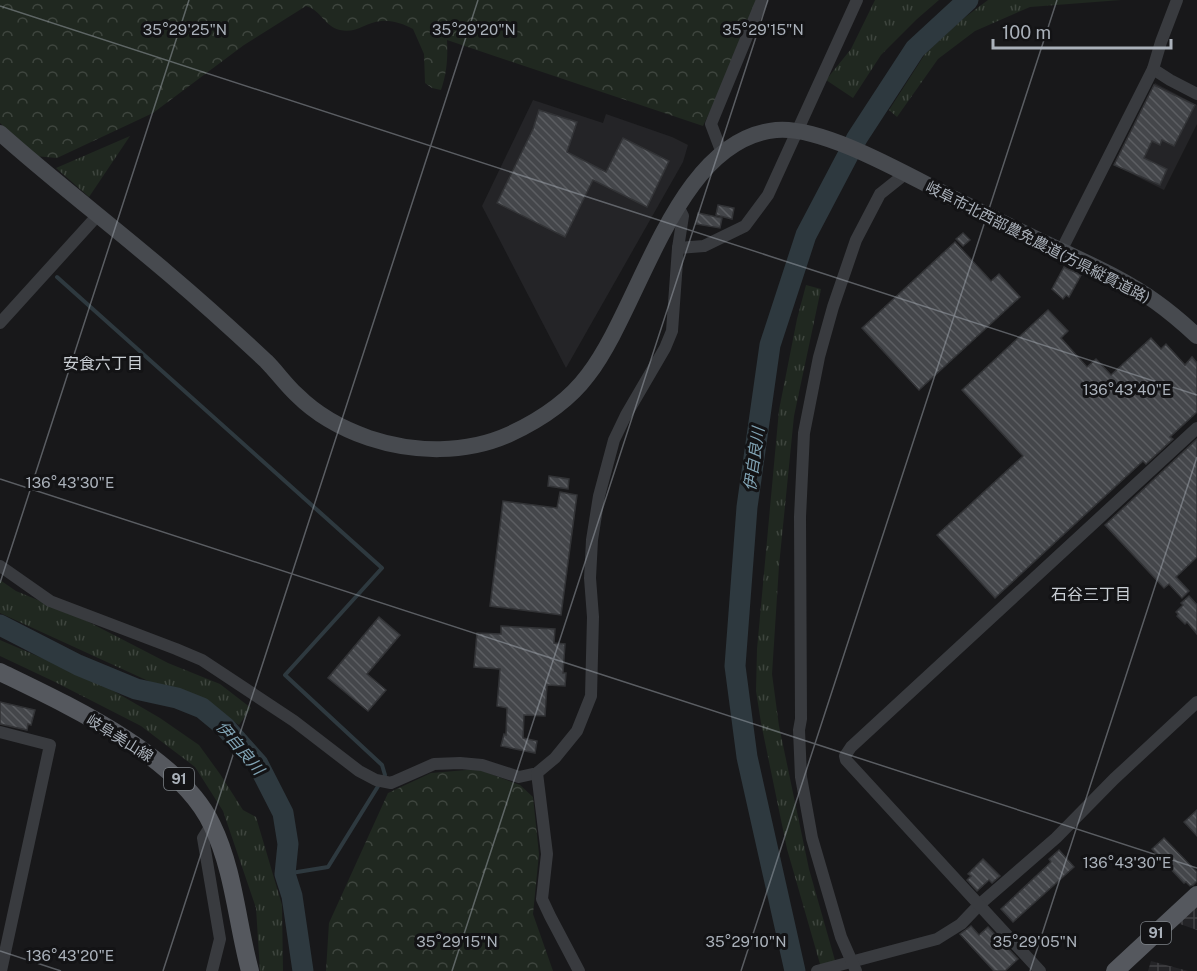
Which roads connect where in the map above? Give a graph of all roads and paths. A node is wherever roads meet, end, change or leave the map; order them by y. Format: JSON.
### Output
{"nodes":[{"id":1,"x":762,"y":0,"type":"edge"},
{"id":2,"x":857,"y":0,"type":"edge"},
{"id":3,"x":1175,"y":5,"type":"edge"},
{"id":4,"x":1153,"y":69,"type":"junction"},
{"id":5,"x":1197,"y":94,"type":"edge"},
{"id":6,"x":798,"y":131,"type":"junction"},
{"id":7,"x":0,"y":133,"type":"edge"},
{"id":8,"x":722,"y":153,"type":"junction"},
{"id":9,"x":900,"y":171,"type":"junction"},
{"id":10,"x":678,"y":206,"type":"junction"},
{"id":11,"x":95,"y":215,"type":"junction"},
{"id":12,"x":678,"y":248,"type":"junction"},
{"id":13,"x":1061,"y":251,"type":"junction"},
{"id":14,"x":0,"y":323,"type":"edge"},
{"id":15,"x":1197,"y":336,"type":"edge"},
{"id":16,"x":1197,"y":428,"type":"edge"},
{"id":17,"x":0,"y":566,"type":"edge"},
{"id":18,"x":0,"y":672,"type":"edge"},
{"id":19,"x":1197,"y":702,"type":"edge"},
{"id":20,"x":0,"y":732,"type":"edge"},
{"id":21,"x":537,"y":773,"type":"junction"},
{"id":22,"x":212,"y":824,"type":"junction"},
{"id":23,"x":1197,"y":896,"type":"edge"},
{"id":24,"x":980,"y":904,"type":"junction"},
{"id":25,"x":851,"y":965,"type":"edge"},
{"id":26,"x":1,"y":971,"type":"edge"},
{"id":27,"x":212,"y":971,"type":"edge"},
{"id":28,"x":250,"y":971,"type":"edge"},
{"id":29,"x":579,"y":971,"type":"edge"},
{"id":30,"x":817,"y":971,"type":"edge"},
{"id":31,"x":1040,"y":971,"type":"edge"},
{"id":32,"x":1115,"y":971,"type":"edge"}],
"edges":[{"from":1,"to":8,"type":"street"},
{"from":2,"to":6,"type":"street"},
{"from":3,"to":4,"type":"street"},
{"from":4,"to":5,"type":"street"},
{"from":4,"to":13,"type":"street"},
{"from":6,"to":8,"type":"street"},
{"from":6,"to":9,"type":"street","name":"岐阜市北西部農免農道(方県縦貫道路)"},
{"from":6,"to":12,"type":"street"},
{"from":7,"to":11,"type":"street"},
{"from":8,"to":10,"type":"street"},
{"from":9,"to":13,"type":"street","name":"岐阜市北西部農免農道(方県縦貫道路)"},
{"from":9,"to":25,"type":"street"},
{"from":10,"to":11,"type":"street"},
{"from":10,"to":12,"type":"street"},
{"from":11,"to":14,"type":"street"},
{"from":12,"to":21,"type":"street"},
{"from":13,"to":15,"type":"street","name":"岐阜市北西部農免農道(方県縦貫道路)"},
{"from":16,"to":24,"type":"street"},
{"from":17,"to":21,"type":"street"},
{"from":18,"to":22,"type":"main road","name":"岐阜美山線","number":"91"},
{"from":19,"to":24,"type":"street"},
{"from":20,"to":26,"type":"street"},
{"from":21,"to":29,"type":"street"},
{"from":22,"to":27,"type":"street"},
{"from":22,"to":28,"type":"main road","name":"岐阜美山線","number":"91"},
{"from":23,"to":32,"type":"main road","number":"91"},
{"from":24,"to":25,"type":"street"},
{"from":24,"to":31,"type":"street"},
{"from":25,"to":30,"type":"street"}]}
